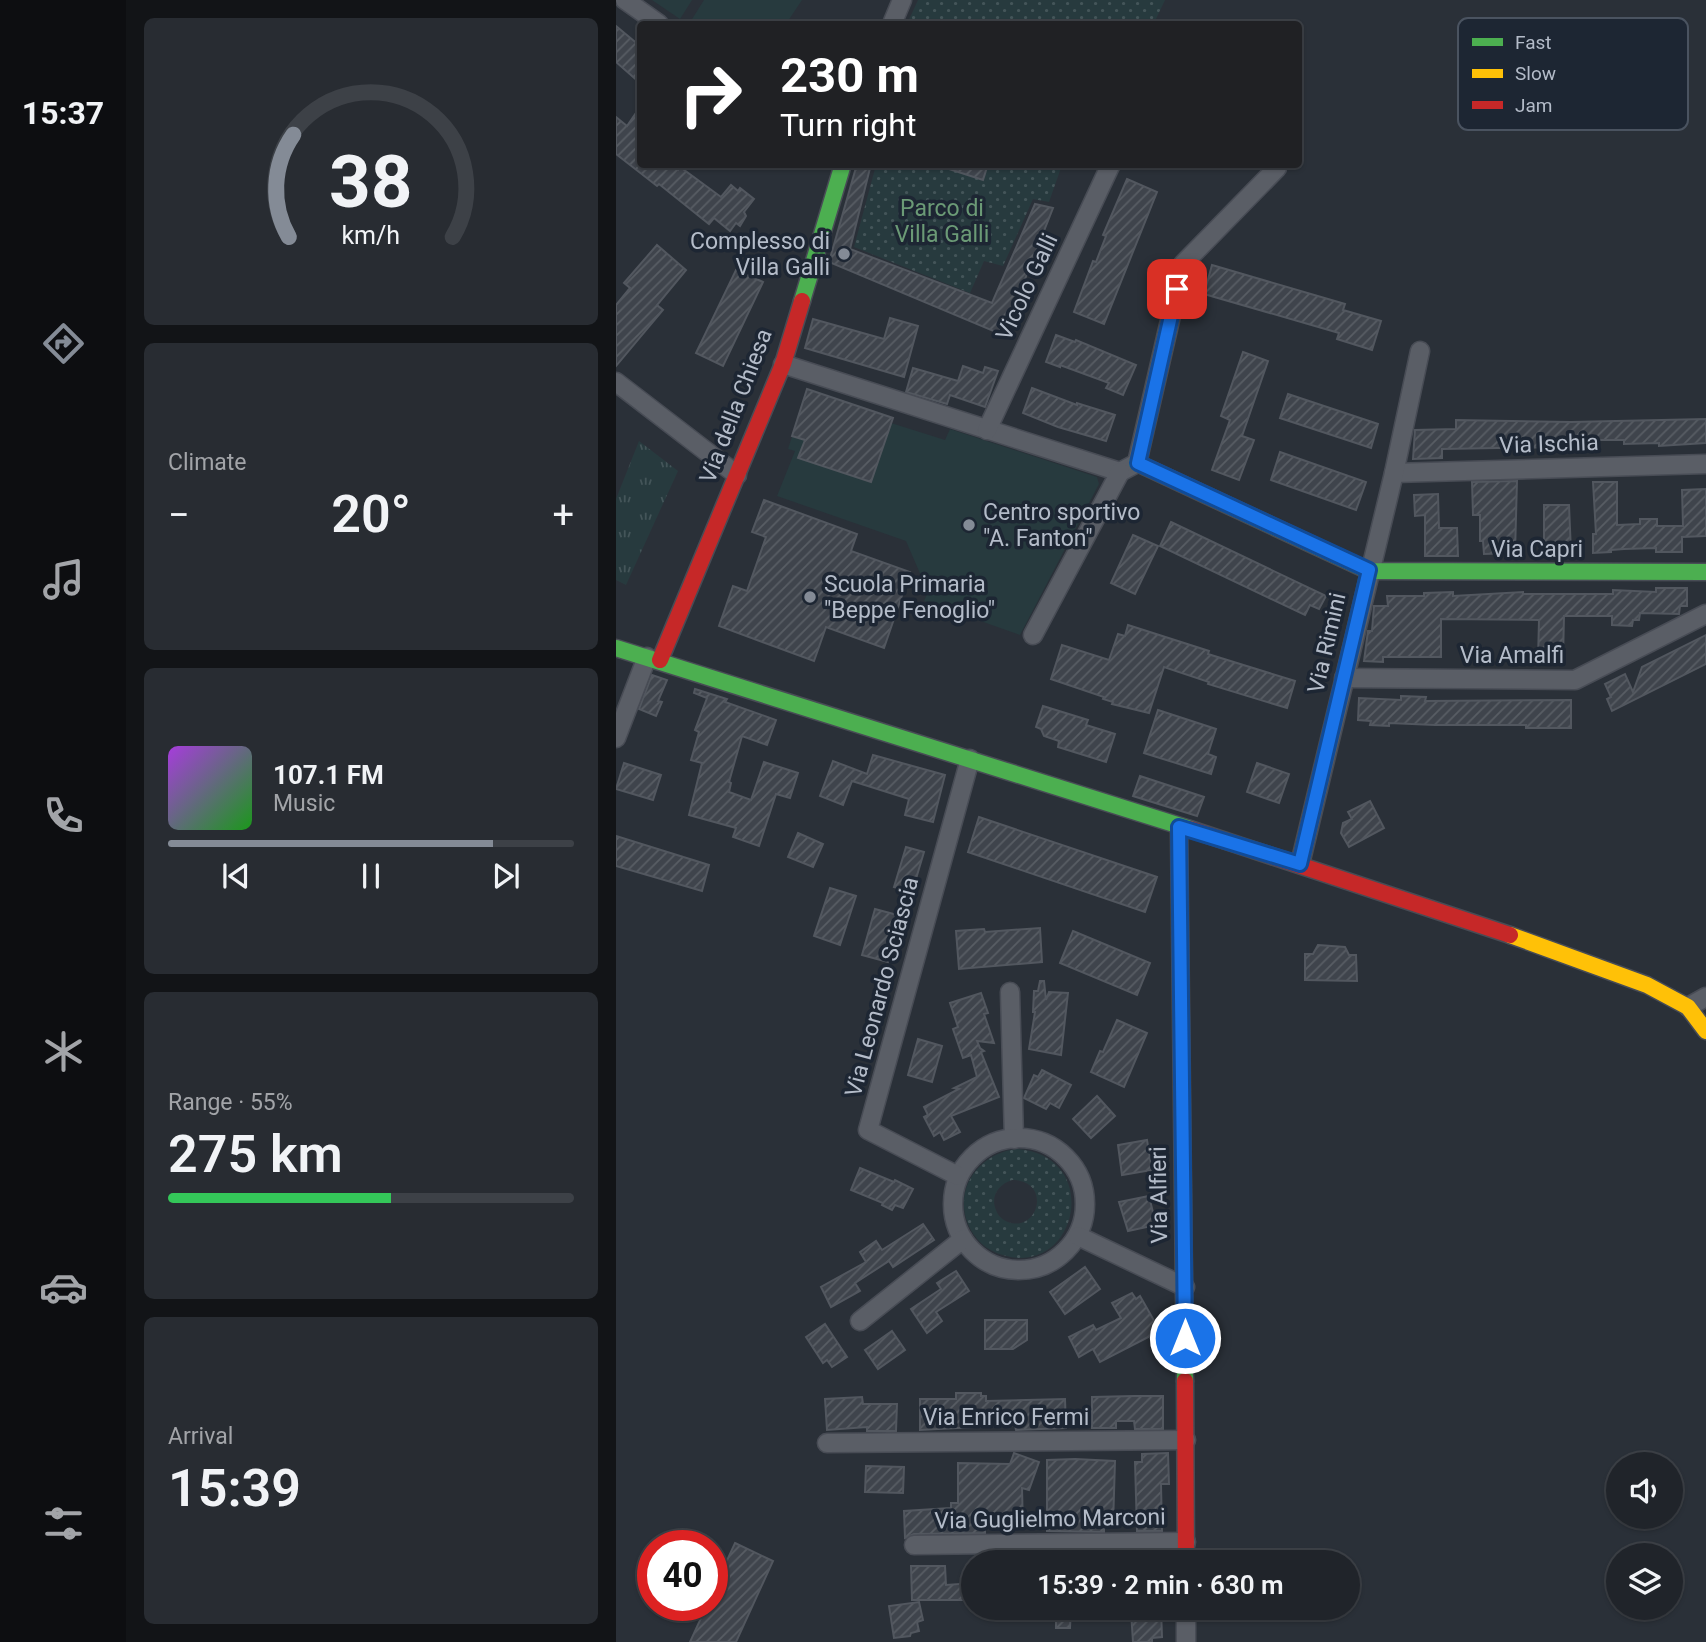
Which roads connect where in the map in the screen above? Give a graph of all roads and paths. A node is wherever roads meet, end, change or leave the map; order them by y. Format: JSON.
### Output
{"nodes":[{"id":1,"x":625,"y":0,"type":"edge"},
{"id":2,"x":902,"y":0,"type":"edge"},
{"id":3,"x":655,"y":21,"type":"edge"},
{"id":4,"x":893,"y":21,"type":"edge"},
{"id":5,"x":842,"y":168,"type":"edge"},
{"id":6,"x":1109,"y":168,"type":"edge"},
{"id":7,"x":1277,"y":168,"type":"dead end"},
{"id":8,"x":1420,"y":351,"type":"dead end"},
{"id":9,"x":783,"y":364,"type":"junction"},
{"id":10,"x":616,"y":382,"type":"edge"},
{"id":11,"x":987,"y":430,"type":"junction"},
{"id":12,"x":1138,"y":463,"type":"junction"},
{"id":13,"x":1706,"y":464,"type":"edge"},
{"id":14,"x":1120,"y":472,"type":"junction"},
{"id":15,"x":1394,"y":473,"type":"junction"},
{"id":16,"x":737,"y":475,"type":"junction"},
{"id":17,"x":1369,"y":570,"type":"junction"},
{"id":18,"x":1706,"y":572,"type":"edge"},
{"id":19,"x":1706,"y":614,"type":"edge"},
{"id":20,"x":1033,"y":635,"type":"dead end"},
{"id":21,"x":616,"y":648,"type":"edge"},
{"id":22,"x":653,"y":659,"type":"junction"},
{"id":23,"x":1344,"y":678,"type":"junction"},
{"id":24,"x":616,"y":738,"type":"edge"},
{"id":25,"x":970,"y":759,"type":"junction"},
{"id":26,"x":1179,"y":827,"type":"junction"},
{"id":27,"x":1300,"y":864,"type":"junction"},
{"id":28,"x":1010,"y":992,"type":"dead end"},
{"id":29,"x":1706,"y":998,"type":"edge"},
{"id":30,"x":1688,"y":1007,"type":"junction"},
{"id":31,"x":1706,"y":1031,"type":"edge"},
{"id":32,"x":1014,"y":1139,"type":"junction"},
{"id":33,"x":958,"y":1176,"type":"junction"},
{"id":34,"x":1078,"y":1236,"type":"junction"},
{"id":35,"x":963,"y":1238,"type":"junction"},
{"id":36,"x":1185,"y":1287,"type":"junction"},
{"id":37,"x":860,"y":1321,"type":"dead end"},
{"id":38,"x":1186,"y":1440,"type":"junction"},
{"id":39,"x":827,"y":1443,"type":"dead end"},
{"id":40,"x":1186,"y":1542,"type":"junction"},
{"id":41,"x":914,"y":1545,"type":"dead end"},
{"id":42,"x":1186,"y":1550,"type":"edge"},
{"id":43,"x":1186,"y":1620,"type":"edge"},
{"id":44,"x":1186,"y":1642,"type":"edge"}],
"edges":[{"from":1,"to":3,"type":"street"},
{"from":2,"to":4,"type":"street"},
{"from":5,"to":9,"type":"street","name":"Via della Chiesa"},
{"from":6,"to":11,"type":"street","name":"Vicolo Galli"},
{"from":7,"to":12,"type":"street"},
{"from":8,"to":15,"type":"street","name":"Via Rimini"},
{"from":9,"to":11,"type":"street"},
{"from":9,"to":16,"type":"street","name":"Via della Chiesa"},
{"from":10,"to":16,"type":"street"},
{"from":11,"to":14,"type":"street"},
{"from":12,"to":14,"type":"street"},
{"from":12,"to":17,"type":"street"},
{"from":13,"to":15,"type":"street","name":"Via Ischia"},
{"from":14,"to":20,"type":"street"},
{"from":15,"to":17,"type":"street","name":"Via Rimini"},
{"from":16,"to":22,"type":"street","name":"Via della Chiesa"},
{"from":17,"to":18,"type":"street","name":"Via Capri"},
{"from":17,"to":23,"type":"street","name":"Via Rimini"},
{"from":19,"to":23,"type":"street","name":"Via Amalfi"},
{"from":21,"to":22,"type":"street"},
{"from":22,"to":24,"type":"street"},
{"from":22,"to":25,"type":"street"},
{"from":23,"to":27,"type":"street","name":"Via Rimini"},
{"from":25,"to":26,"type":"street"},
{"from":25,"to":33,"type":"street","name":"Via Leonardo Sciascia"},
{"from":26,"to":27,"type":"street"},
{"from":26,"to":36,"type":"street","name":"Via Alfieri"},
{"from":27,"to":30,"type":"street"},
{"from":28,"to":32,"type":"street"},
{"from":29,"to":30,"type":"street"},
{"from":30,"to":31,"type":"street"},
{"from":32,"to":33,"type":"street"},
{"from":32,"to":34,"type":"street"},
{"from":33,"to":35,"type":"street"},
{"from":34,"to":35,"type":"street"},
{"from":34,"to":36,"type":"street"},
{"from":35,"to":37,"type":"street"},
{"from":36,"to":38,"type":"street","name":"Via Alfieri"},
{"from":38,"to":39,"type":"street","name":"Via Enrico Fermi"},
{"from":38,"to":40,"type":"street","name":"Via Alfieri"},
{"from":40,"to":41,"type":"street","name":"Via Guglielmo Marconi"},
{"from":40,"to":42,"type":"street","name":"Via Alfieri"},
{"from":43,"to":44,"type":"street"}]}
